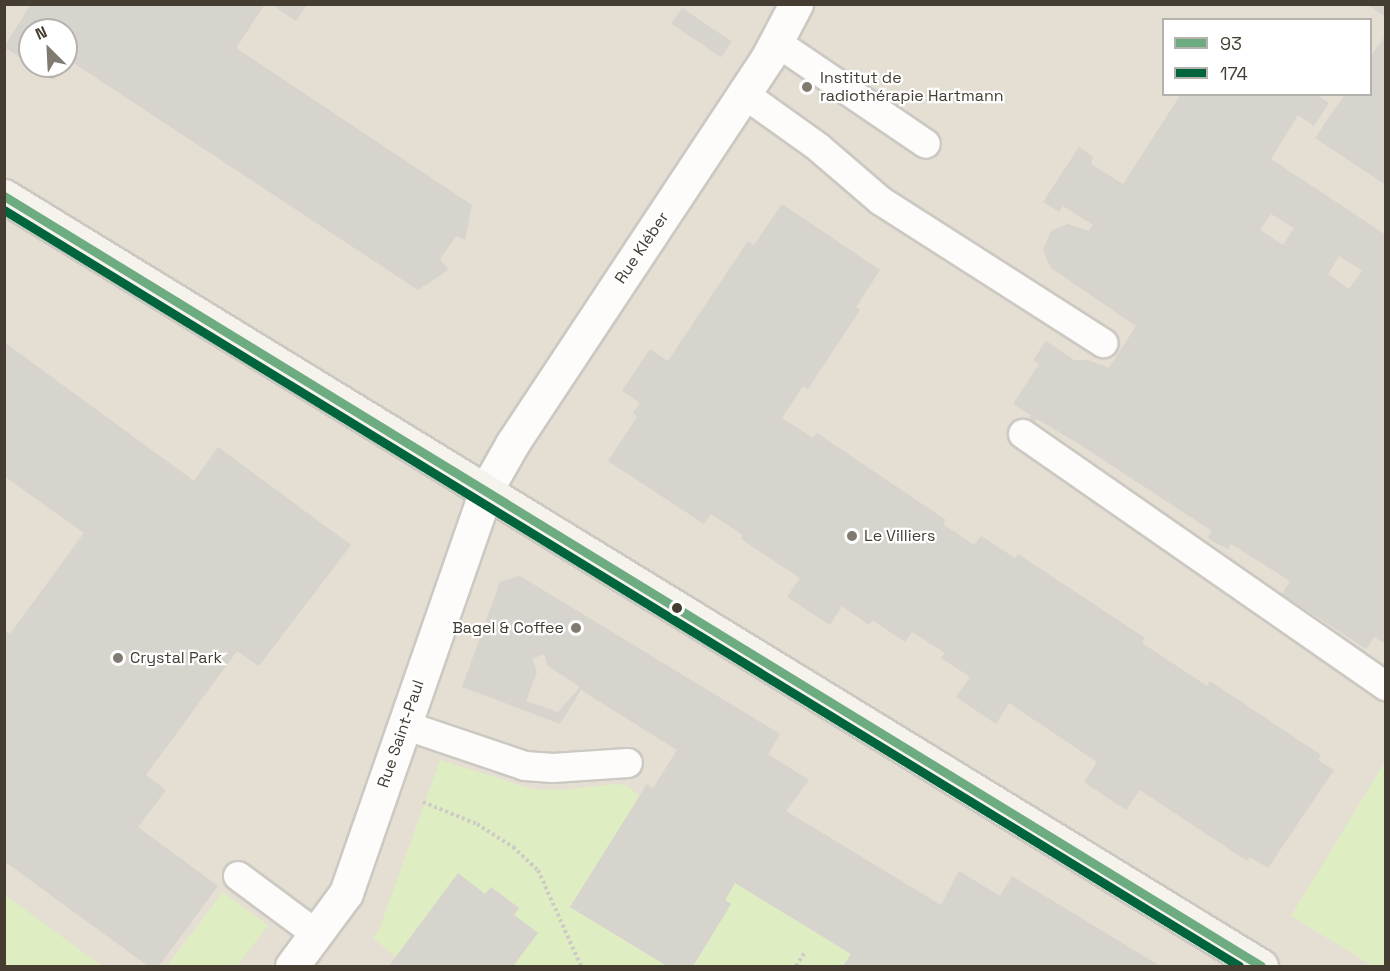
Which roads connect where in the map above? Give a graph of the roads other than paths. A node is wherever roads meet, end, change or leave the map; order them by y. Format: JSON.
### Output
{"nodes":[{"id":1,"x":796,"y":4,"type":"edge"},
{"id":2,"x":772,"y":50,"type":"junction"},
{"id":3,"x":744,"y":94,"type":"junction"},
{"id":4,"x":921,"y":152,"type":"dead end"},
{"id":5,"x":4,"y":196,"type":"edge"},
{"id":6,"x":1103,"y":343,"type":"dead end"},
{"id":7,"x":1023,"y":434,"type":"dead end"},
{"id":8,"x":486,"y":490,"type":"junction"},
{"id":9,"x":1386,"y":686,"type":"edge"},
{"id":10,"x":408,"y":716,"type":"junction"},
{"id":11,"x":630,"y":753,"type":"dead end"},
{"id":12,"x":238,"y":876,"type":"dead end"},
{"id":13,"x":316,"y":934,"type":"junction"},
{"id":14,"x":292,"y":966,"type":"edge"},
{"id":15,"x":1262,"y":966,"type":"edge"}],
"edges":[{"from":1,"to":2,"type":"street","name":"Rue Kléber"},
{"from":2,"to":3,"type":"street","name":"Rue Kléber"},
{"from":2,"to":4,"type":"lane"},
{"from":3,"to":6,"type":"lane"},
{"from":3,"to":8,"type":"street","name":"Rue Kléber"},
{"from":5,"to":8,"type":"street"},
{"from":7,"to":9,"type":"lane"},
{"from":8,"to":10,"type":"street","name":"Rue Saint-Paul"},
{"from":8,"to":15,"type":"street"},
{"from":10,"to":11,"type":"lane"},
{"from":10,"to":13,"type":"street","name":"Rue Saint-Paul"},
{"from":12,"to":13,"type":"lane"},
{"from":13,"to":14,"type":"street","name":"Rue Saint-Paul"}]}
